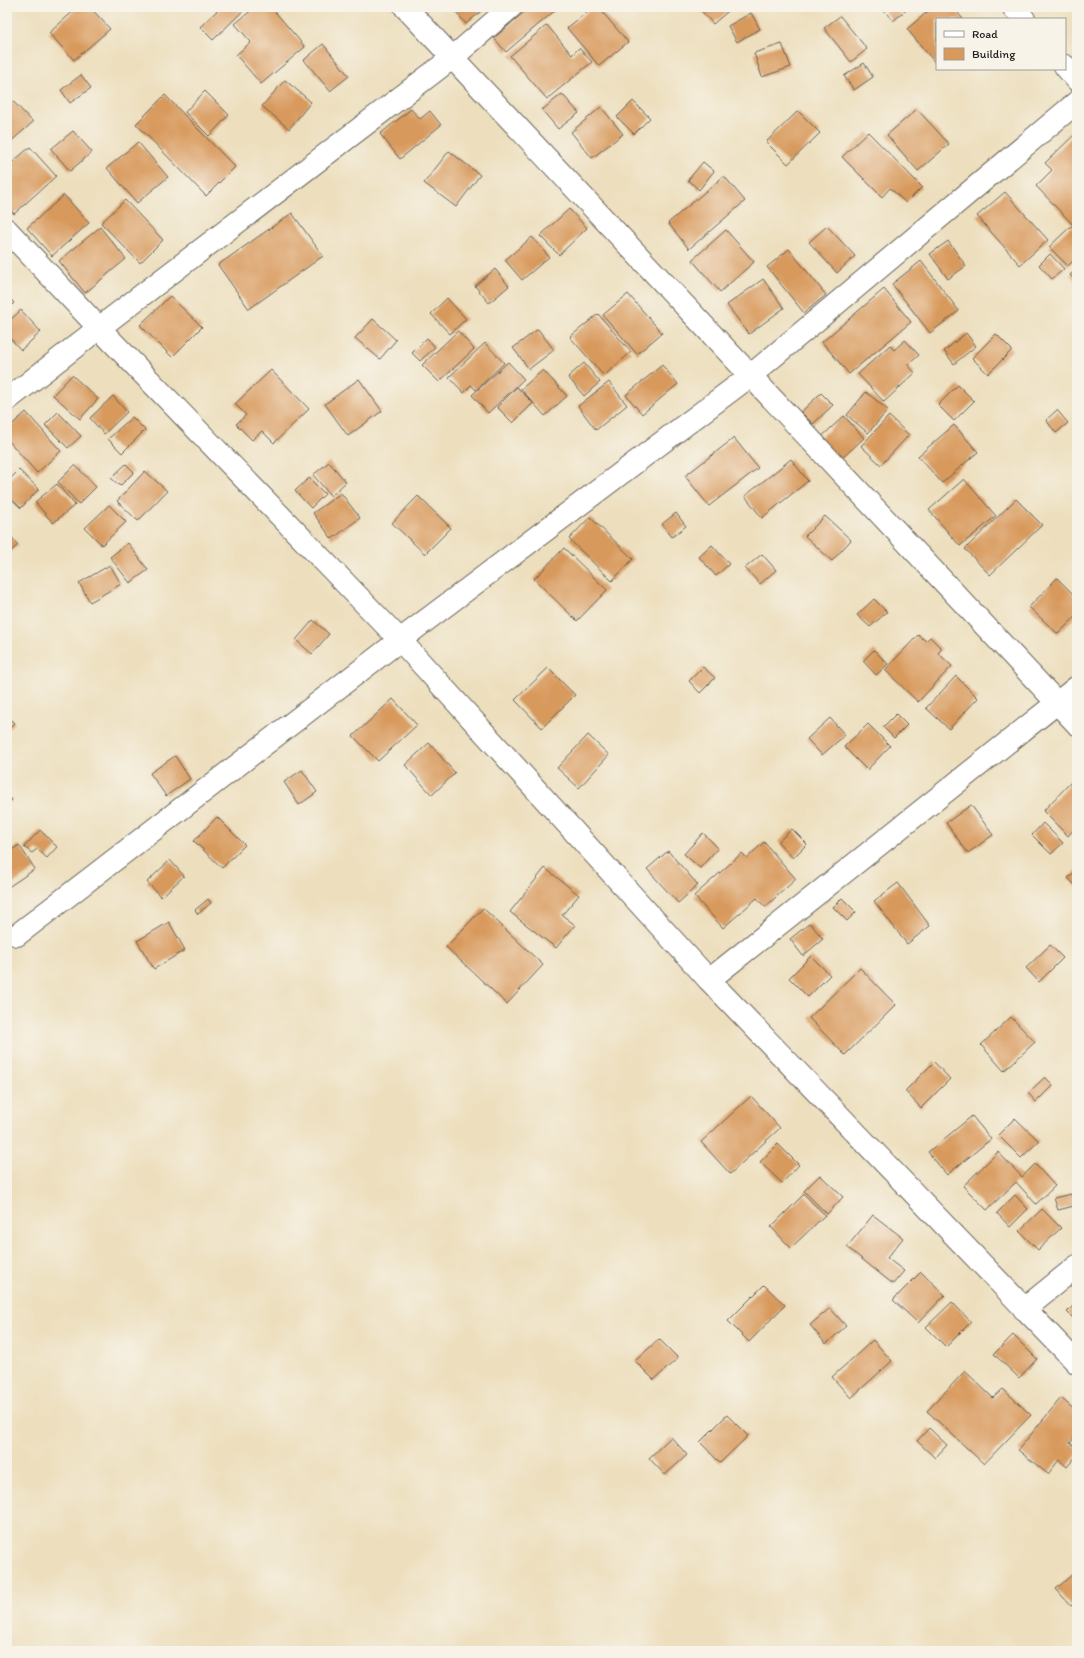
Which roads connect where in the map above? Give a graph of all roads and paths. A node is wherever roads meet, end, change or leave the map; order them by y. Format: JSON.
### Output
{"nodes":[{"id":1,"x":404,"y":7,"type":"edge"},
{"id":2,"x":511,"y":7,"type":"edge"},
{"id":3,"x":1013,"y":7,"type":"edge"},
{"id":4,"x":1023,"y":18,"type":"edge"},
{"id":5,"x":452,"y":58,"type":"junction"},
{"id":6,"x":1066,"y":67,"type":"edge"},
{"id":7,"x":1077,"y":80,"type":"edge"},
{"id":8,"x":1077,"y":102,"type":"edge"},
{"id":9,"x":7,"y":230,"type":"edge"},
{"id":10,"x":99,"y":328,"type":"junction"},
{"id":11,"x":750,"y":376,"type":"junction"},
{"id":12,"x":7,"y":400,"type":"edge"},
{"id":13,"x":400,"y":640,"type":"junction"},
{"id":14,"x":1077,"y":687,"type":"edge"},
{"id":15,"x":1058,"y":703,"type":"junction"},
{"id":16,"x":1077,"y":724,"type":"edge"},
{"id":17,"x":17,"y":935,"type":"dead end"},
{"id":18,"x":709,"y":980,"type":"junction"},
{"id":19,"x":1077,"y":1266,"type":"edge"},
{"id":20,"x":1024,"y":1309,"type":"junction"},
{"id":21,"x":1077,"y":1363,"type":"edge"}],
"edges":[{"from":1,"to":5,"type":"street"},
{"from":2,"to":5,"type":"street"},
{"from":3,"to":4,"type":"street"},
{"from":5,"to":10,"type":"street"},
{"from":5,"to":11,"type":"street"},
{"from":6,"to":7,"type":"street"},
{"from":8,"to":11,"type":"street"},
{"from":9,"to":10,"type":"street"},
{"from":10,"to":12,"type":"street"},
{"from":10,"to":13,"type":"street"},
{"from":11,"to":13,"type":"street"},
{"from":11,"to":15,"type":"street"},
{"from":13,"to":17,"type":"street"},
{"from":13,"to":18,"type":"street"},
{"from":14,"to":15,"type":"street"},
{"from":15,"to":16,"type":"street"},
{"from":15,"to":18,"type":"street"},
{"from":18,"to":20,"type":"street"},
{"from":19,"to":20,"type":"street"},
{"from":20,"to":21,"type":"street"}]}
